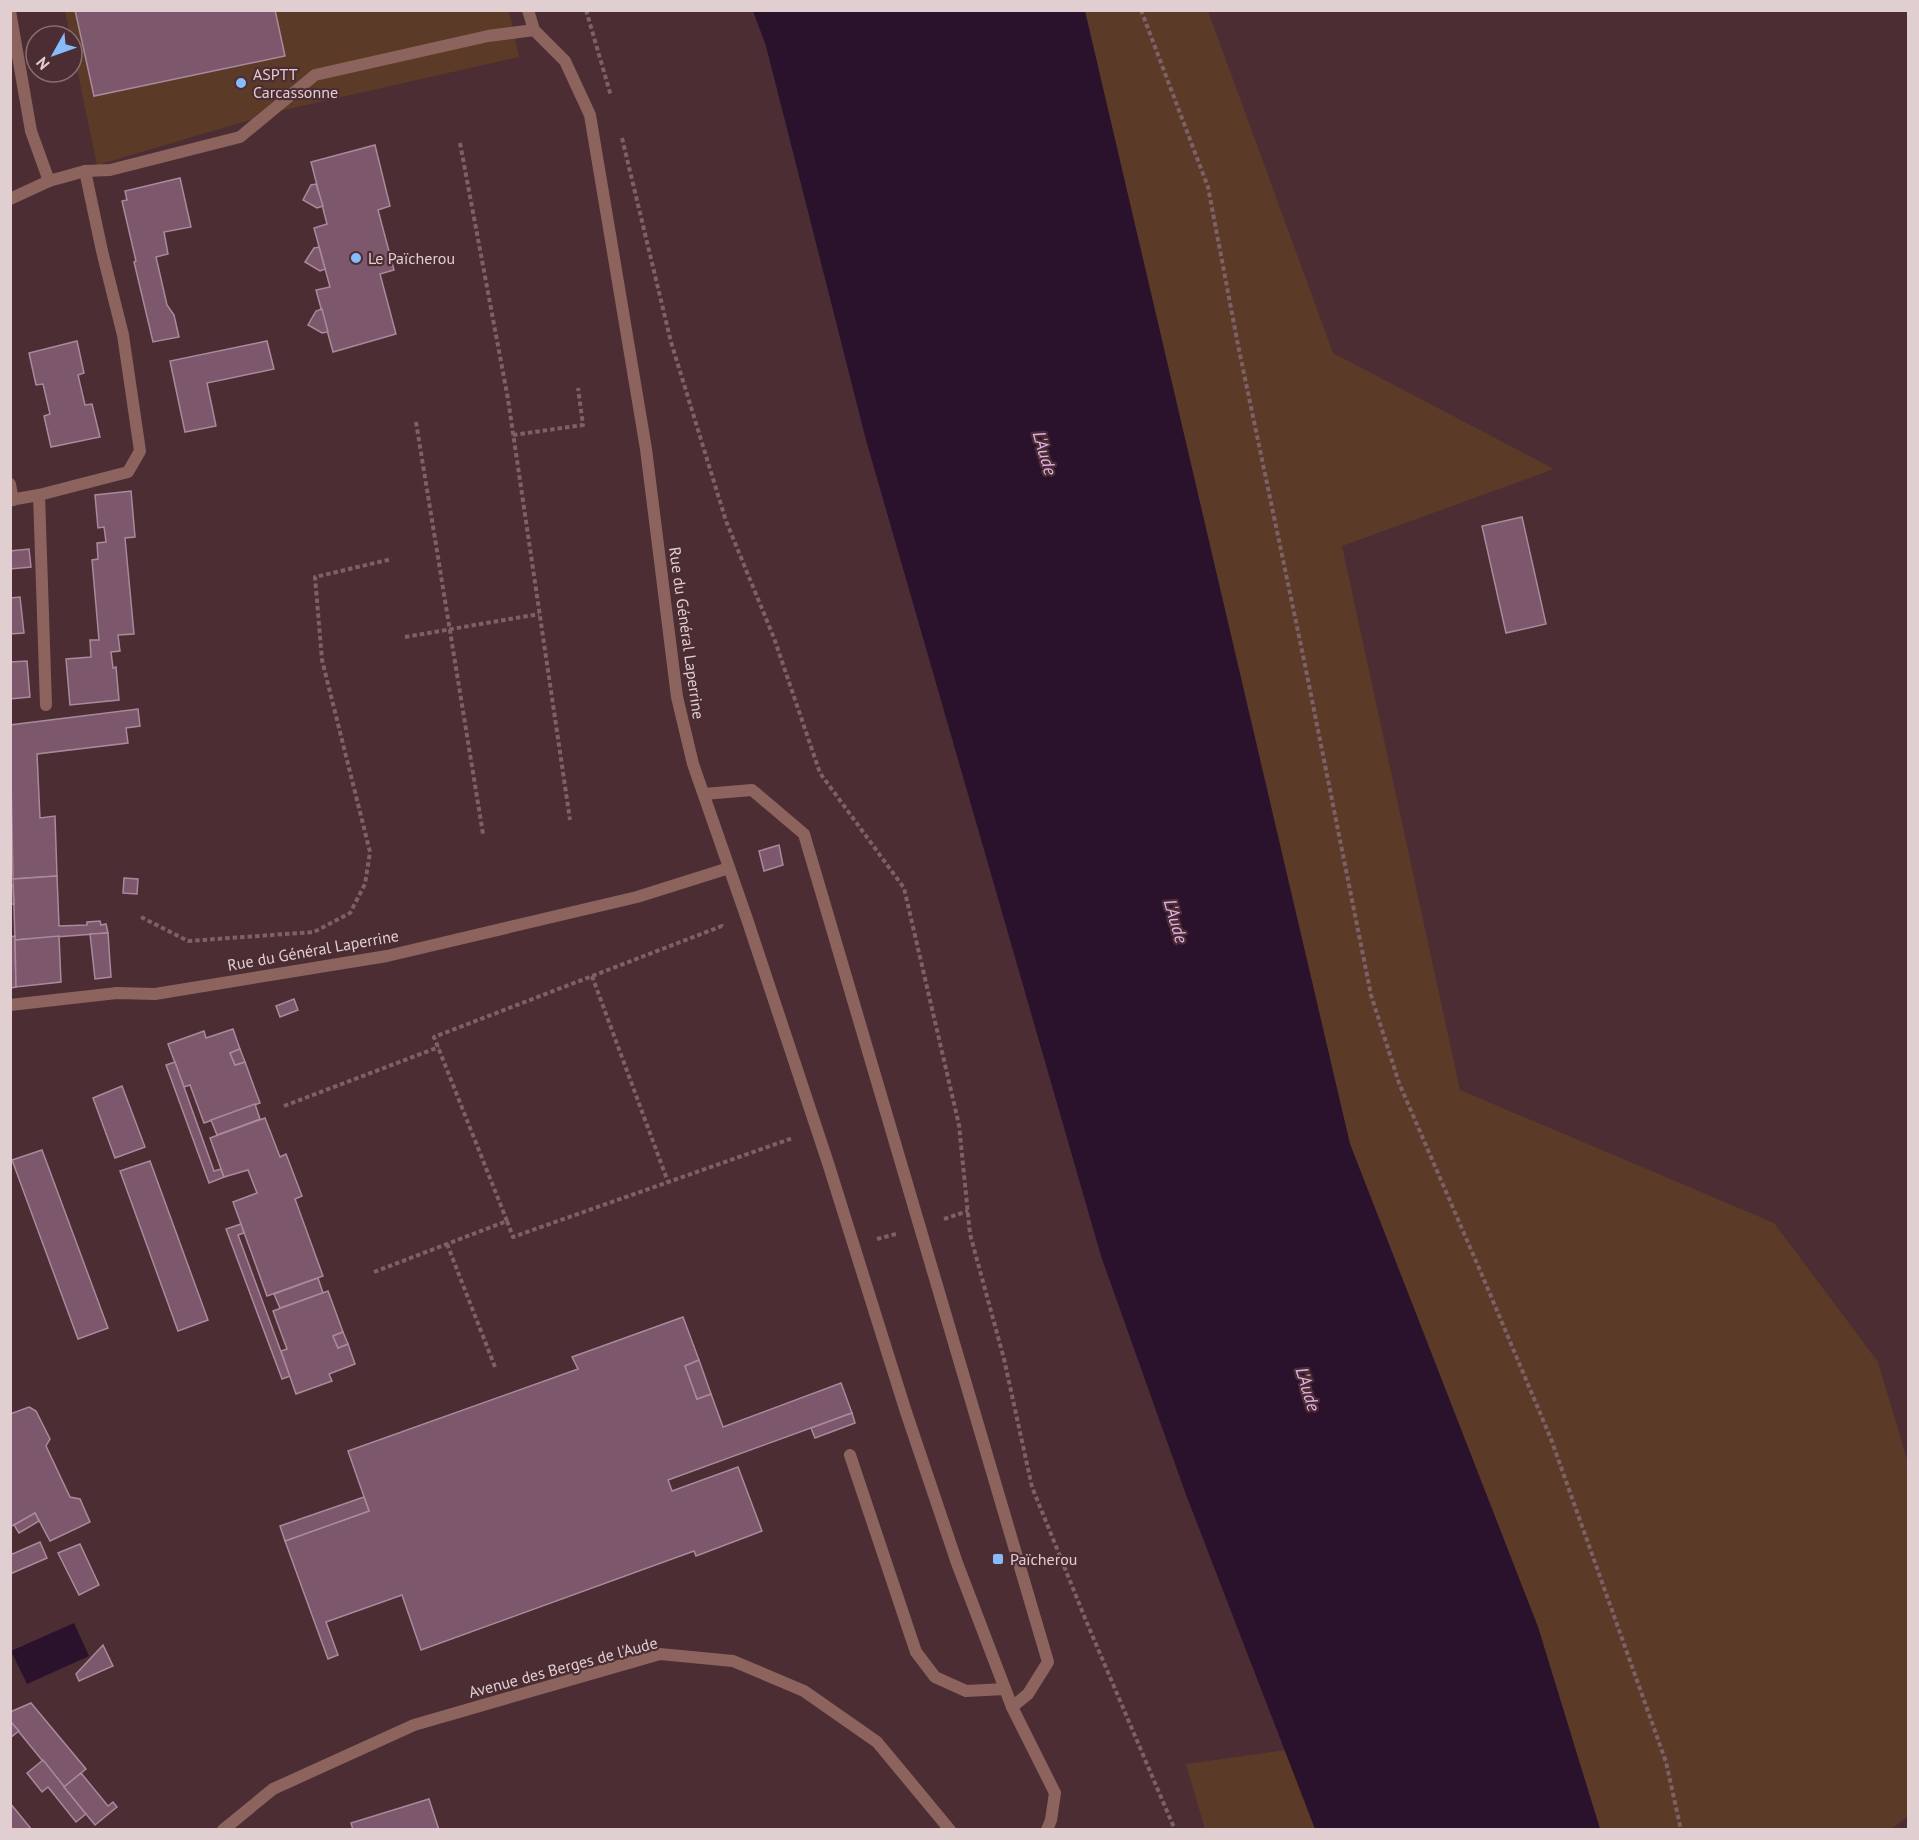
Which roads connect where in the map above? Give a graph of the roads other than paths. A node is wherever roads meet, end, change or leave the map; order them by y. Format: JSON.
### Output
{"nodes":[{"id":1,"x":528,"y":10,"type":"edge"},
{"id":2,"x":10,"y":11,"type":"edge"},
{"id":3,"x":534,"y":30,"type":"junction"},
{"id":4,"x":86,"y":171,"type":"junction"},
{"id":5,"x":49,"y":181,"type":"junction"},
{"id":6,"x":10,"y":199,"type":"edge"},
{"id":7,"x":10,"y":484,"type":"edge"},
{"id":8,"x":39,"y":495,"type":"junction"},
{"id":9,"x":12,"y":500,"type":"edge"},
{"id":10,"x":46,"y":705,"type":"dead end"},
{"id":11,"x":704,"y":794,"type":"junction"},
{"id":12,"x":729,"y":868,"type":"junction"},
{"id":13,"x":10,"y":1005,"type":"edge"},
{"id":14,"x":850,"y":1455,"type":"dead end"},
{"id":15,"x":1005,"y":1689,"type":"junction"},
{"id":16,"x":1012,"y":1707,"type":"junction"},
{"id":17,"x":223,"y":1830,"type":"edge"},
{"id":18,"x":950,"y":1830,"type":"edge"},
{"id":19,"x":1047,"y":1830,"type":"edge"}],
"edges":[{"from":1,"to":3,"type":"street","name":"Rue du Général Laperrine"},
{"from":2,"to":5,"type":"street"},
{"from":3,"to":4,"type":"street"},
{"from":3,"to":11,"type":"street","name":"Rue du Général Laperrine"},
{"from":4,"to":5,"type":"street"},
{"from":4,"to":8,"type":"street"},
{"from":5,"to":6,"type":"street"},
{"from":7,"to":9,"type":"street"},
{"from":8,"to":9,"type":"street"},
{"from":8,"to":10,"type":"street"},
{"from":11,"to":12,"type":"street","name":"Rue du Général Laperrine"},
{"from":11,"to":16,"type":"street"},
{"from":12,"to":13,"type":"street","name":"Rue du Général Laperrine"},
{"from":12,"to":15,"type":"street"},
{"from":14,"to":15,"type":"street"},
{"from":15,"to":16,"type":"street"},
{"from":16,"to":19,"type":"street"},
{"from":17,"to":18,"type":"street","name":"Avenue des Berges de l'Aude"}]}
